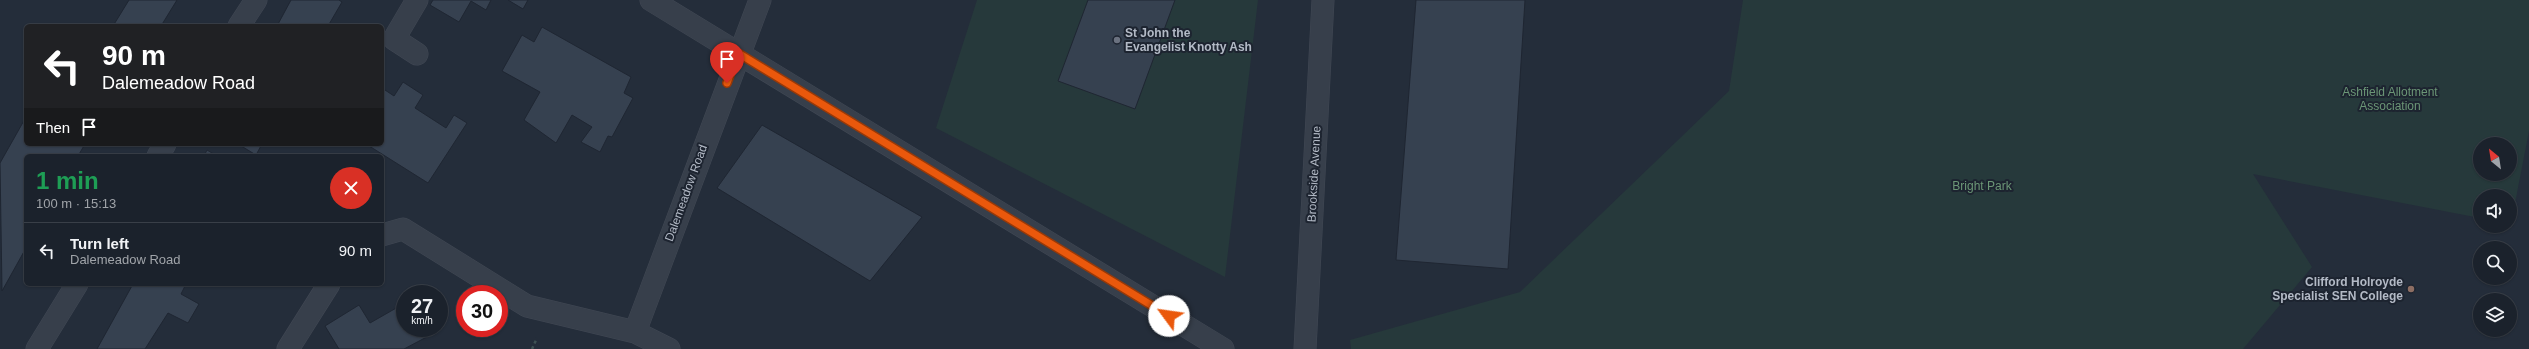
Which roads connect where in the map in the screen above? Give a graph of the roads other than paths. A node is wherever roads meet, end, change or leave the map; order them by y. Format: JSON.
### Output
{"nodes":[{"id":1,"x":256,"y":0,"type":"edge"},
{"id":2,"x":417,"y":0,"type":"edge"},
{"id":3,"x":651,"y":0,"type":"edge"},
{"id":4,"x":760,"y":0,"type":"edge"},
{"id":5,"x":1323,"y":0,"type":"edge"},
{"id":6,"x":240,"y":24,"type":"edge"},
{"id":7,"x":738,"y":53,"type":"junction"},
{"id":8,"x":417,"y":54,"type":"dead end"},
{"id":9,"x":384,"y":234,"type":"edge"},
{"id":10,"x":76,"y":286,"type":"edge"},
{"id":11,"x":328,"y":286,"type":"edge"},
{"id":12,"x":635,"y":332,"type":"junction"},
{"id":13,"x":36,"y":349,"type":"edge"},
{"id":14,"x":288,"y":349,"type":"edge"},
{"id":15,"x":669,"y":349,"type":"edge"},
{"id":16,"x":1222,"y":349,"type":"edge"},
{"id":17,"x":1305,"y":349,"type":"edge"}],
"edges":[{"from":1,"to":6,"type":"street"},
{"from":2,"to":8,"type":"street"},
{"from":3,"to":7,"type":"street"},
{"from":4,"to":7,"type":"street","name":"Dalemeadow Road"},
{"from":5,"to":17,"type":"street","name":"Brookside Avenue"},
{"from":7,"to":12,"type":"street","name":"Dalemeadow Road"},
{"from":7,"to":16,"type":"street"},
{"from":9,"to":12,"type":"street"},
{"from":10,"to":13,"type":"street"},
{"from":11,"to":14,"type":"street"},
{"from":12,"to":15,"type":"street"}]}
